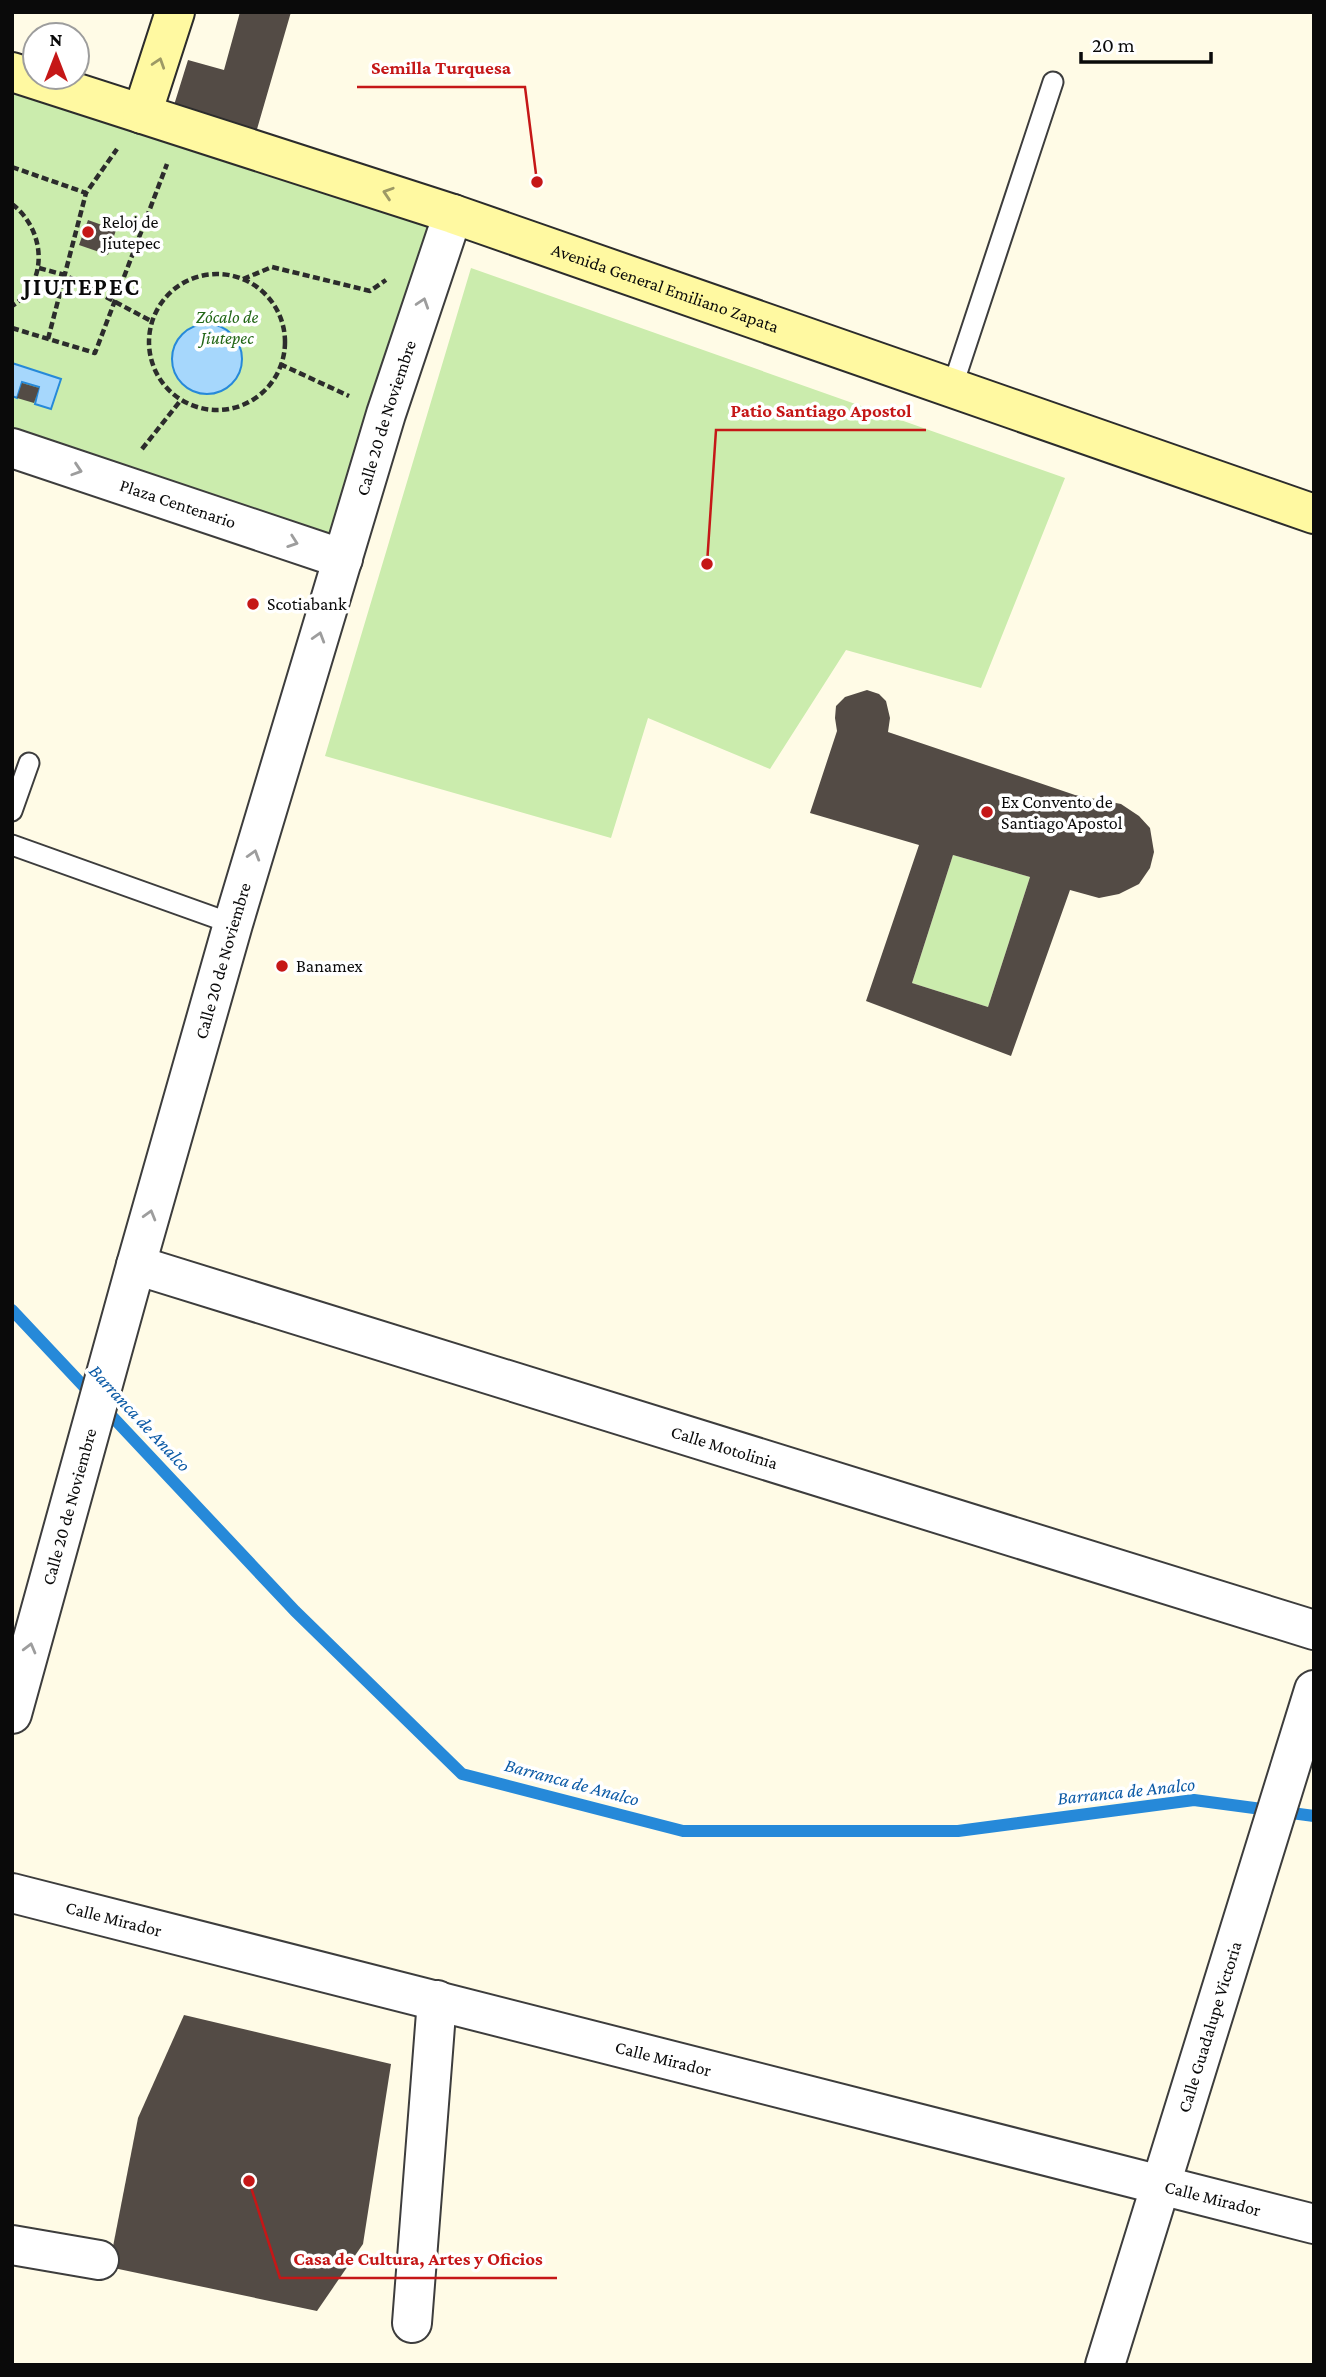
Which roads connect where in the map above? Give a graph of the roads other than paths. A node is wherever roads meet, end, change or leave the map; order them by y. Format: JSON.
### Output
{"nodes":[{"id":1,"x":175,"y":12,"type":"edge"},
{"id":2,"x":12,"y":72,"type":"edge"},
{"id":3,"x":1052,"y":82,"type":"dead end"},
{"id":4,"x":142,"y":114,"type":"junction"},
{"id":5,"x":453,"y":214,"type":"junction"},
{"id":6,"x":952,"y":388,"type":"junction"},
{"id":7,"x":12,"y":448,"type":"edge"},
{"id":8,"x":1314,"y":514,"type":"edge"},
{"id":9,"x":343,"y":559,"type":"junction"},
{"id":10,"x":29,"y":763,"type":"dead end"},
{"id":11,"x":12,"y":811,"type":"edge"},
{"id":12,"x":12,"y":845,"type":"edge"},
{"id":13,"x":233,"y":924,"type":"junction"},
{"id":14,"x":136,"y":1265,"type":"junction"},
{"id":15,"x":1314,"y":1630,"type":"edge"},
{"id":16,"x":1314,"y":1690,"type":"edge"},
{"id":17,"x":12,"y":1714,"type":"edge"},
{"id":18,"x":12,"y":1893,"type":"edge"},
{"id":19,"x":437,"y":2000,"type":"junction"},
{"id":20,"x":1161,"y":2183,"type":"junction"},
{"id":21,"x":1314,"y":2224,"type":"edge"},
{"id":22,"x":12,"y":2245,"type":"edge"},
{"id":23,"x":99,"y":2260,"type":"dead end"},
{"id":24,"x":412,"y":2323,"type":"dead end"},
{"id":25,"x":1105,"y":2365,"type":"edge"}],
"edges":[{"from":4,"to":1,"type":"main road","one_way":true},
{"from":2,"to":4,"type":"main road","name":"Avenida General Emiliano Zapata"},
{"from":3,"to":6,"type":"lane"},
{"from":5,"to":4,"type":"main road","name":"Avenida General Emiliano Zapata","one_way":true},
{"from":5,"to":6,"type":"main road","name":"Avenida General Emiliano Zapata"},
{"from":9,"to":5,"type":"street","name":"Calle 20 de Noviembre","one_way":true},
{"from":6,"to":8,"type":"main road","name":"Avenida General Emiliano Zapata"},
{"from":7,"to":9,"type":"street","name":"Plaza Centenario","one_way":true},
{"from":13,"to":9,"type":"street","name":"Calle 20 de Noviembre","one_way":true},
{"from":10,"to":11,"type":"lane"},
{"from":12,"to":13,"type":"lane"},
{"from":14,"to":13,"type":"street","name":"Calle 20 de Noviembre","one_way":true},
{"from":14,"to":15,"type":"street","name":"Calle Motolinia"},
{"from":17,"to":14,"type":"street","name":"Calle 20 de Noviembre","one_way":true},
{"from":16,"to":20,"type":"street","name":"Calle Guadalupe Victoria"},
{"from":18,"to":19,"type":"street","name":"Calle Mirador"},
{"from":19,"to":20,"type":"street","name":"Calle Mirador"},
{"from":19,"to":24,"type":"street"},
{"from":20,"to":21,"type":"street","name":"Calle Mirador"},
{"from":20,"to":25,"type":"street","name":"Calle Guadalupe Victoria"},
{"from":22,"to":23,"type":"street"}]}
